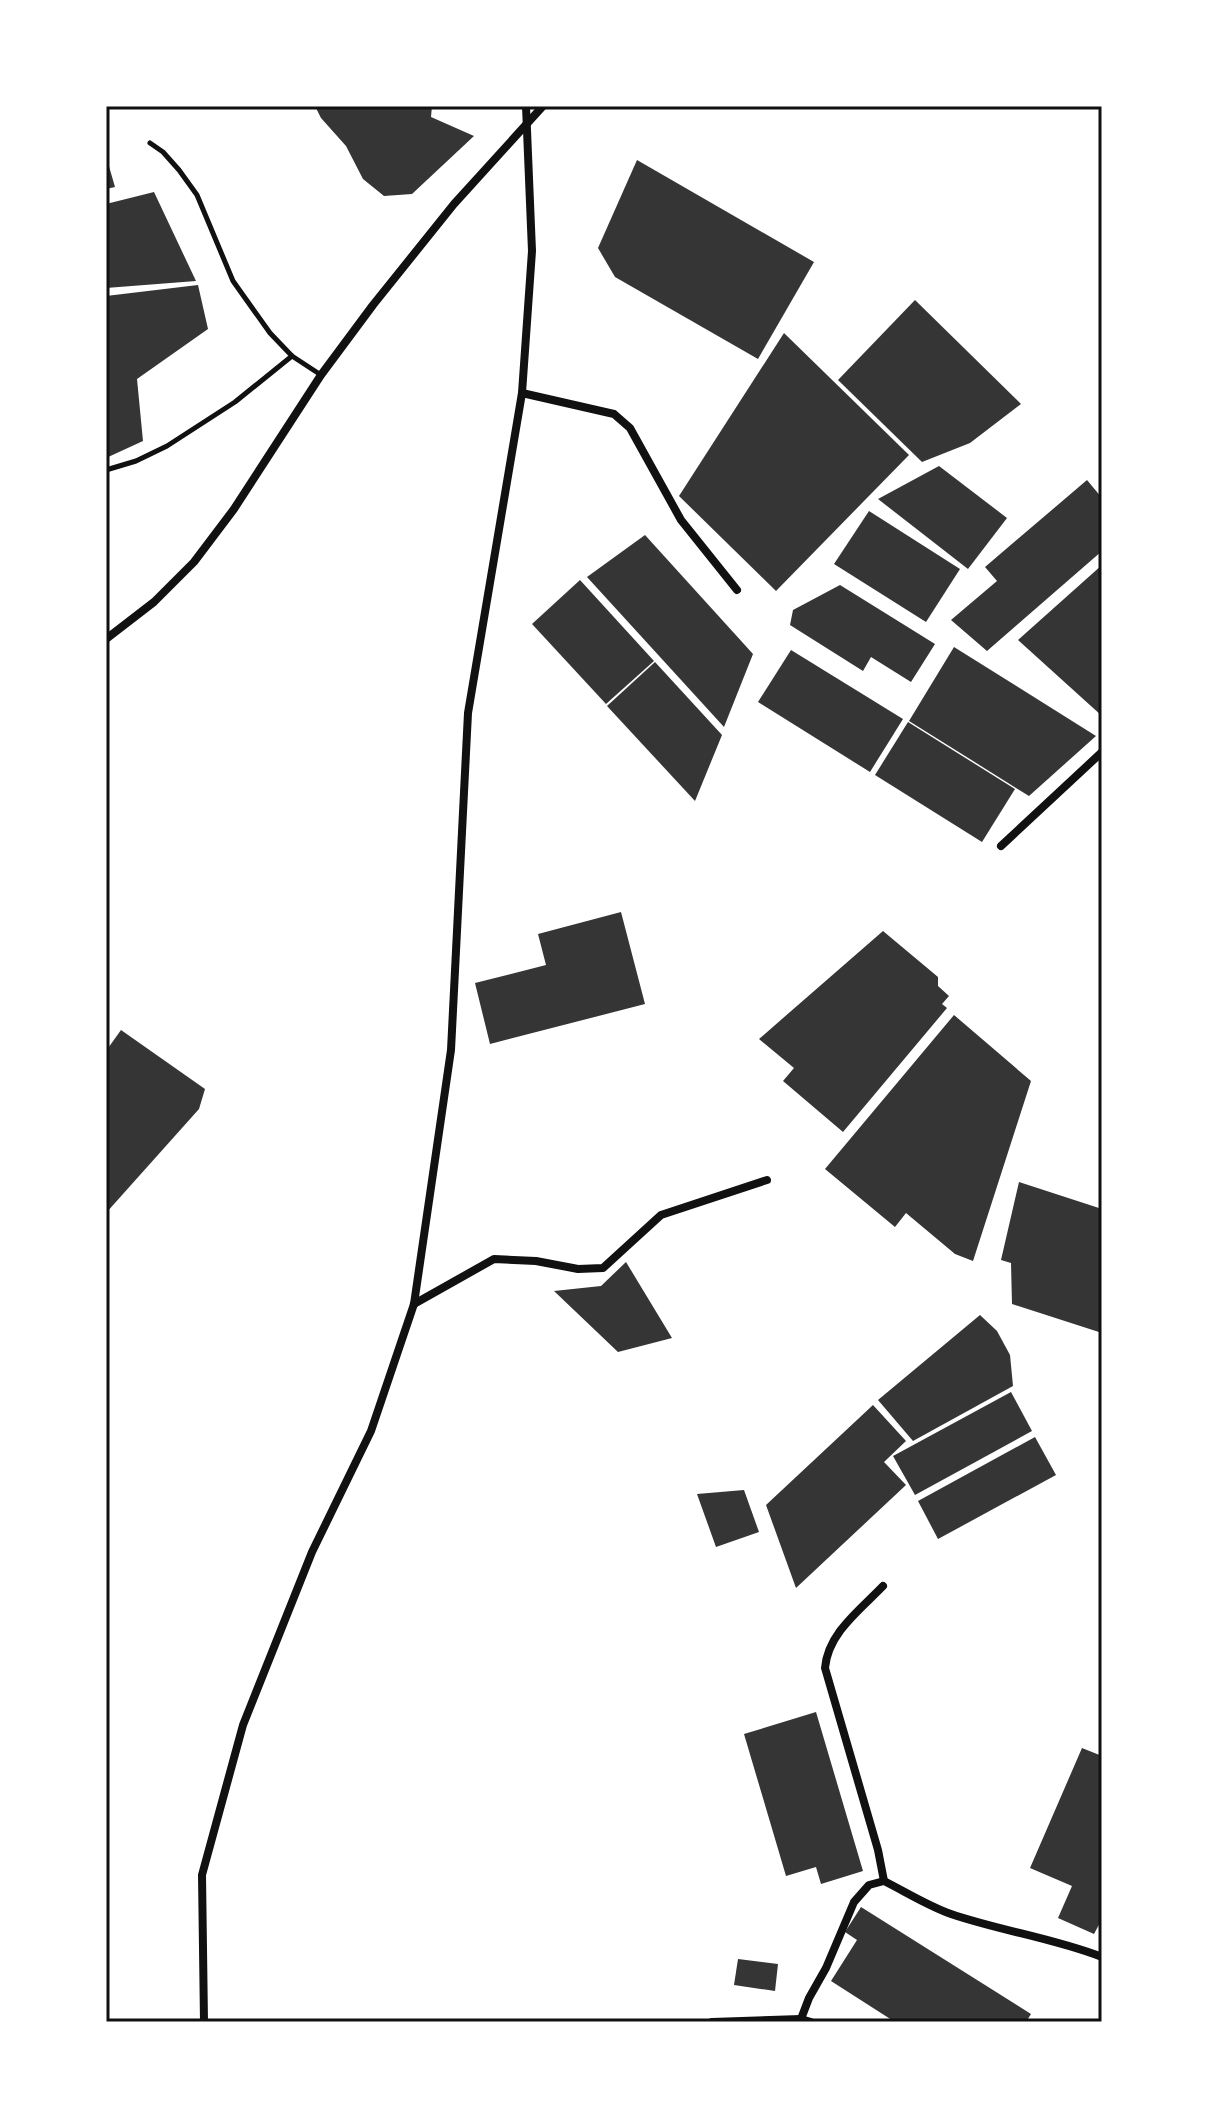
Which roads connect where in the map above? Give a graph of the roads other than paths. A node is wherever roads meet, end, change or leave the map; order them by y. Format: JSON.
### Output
{"nodes":[{"id":1,"x":526,"y":106,"type":"edge"},
{"id":2,"x":543,"y":106,"type":"edge"},
{"id":3,"x":528,"y":123,"type":"junction"},
{"id":4,"x":150,"y":143,"type":"dead end"},
{"id":5,"x":292,"y":356,"type":"junction"},
{"id":6,"x":321,"y":375,"type":"junction"},
{"id":7,"x":522,"y":393,"type":"junction"},
{"id":8,"x":106,"y":470,"type":"edge"},
{"id":9,"x":737,"y":590,"type":"dead end"},
{"id":10,"x":106,"y":639,"type":"edge"},
{"id":11,"x":1102,"y":752,"type":"edge"},
{"id":12,"x":1001,"y":846,"type":"dead end"},
{"id":13,"x":767,"y":1180,"type":"dead end"},
{"id":14,"x":414,"y":1304,"type":"junction"},
{"id":15,"x":883,"y":1586,"type":"dead end"},
{"id":16,"x":884,"y":1881,"type":"junction"},
{"id":17,"x":1102,"y":1957,"type":"edge"},
{"id":18,"x":801,"y":2019,"type":"junction"},
{"id":19,"x":204,"y":2022,"type":"edge"},
{"id":20,"x":712,"y":2022,"type":"edge"},
{"id":21,"x":811,"y":2022,"type":"edge"}],
"edges":[{"from":1,"to":3,"type":"street"},
{"from":2,"to":3,"type":"street"},
{"from":3,"to":6,"type":"street"},
{"from":3,"to":7,"type":"street"},
{"from":4,"to":5,"type":"lane"},
{"from":5,"to":6,"type":"lane"},
{"from":5,"to":8,"type":"lane"},
{"from":6,"to":10,"type":"street"},
{"from":7,"to":9,"type":"street"},
{"from":7,"to":14,"type":"street"},
{"from":11,"to":12,"type":"street"},
{"from":13,"to":14,"type":"street"},
{"from":14,"to":19,"type":"street"},
{"from":15,"to":16,"type":"street"},
{"from":16,"to":17,"type":"street"},
{"from":16,"to":18,"type":"street"},
{"from":18,"to":20,"type":"street"},
{"from":18,"to":21,"type":"street"}]}
